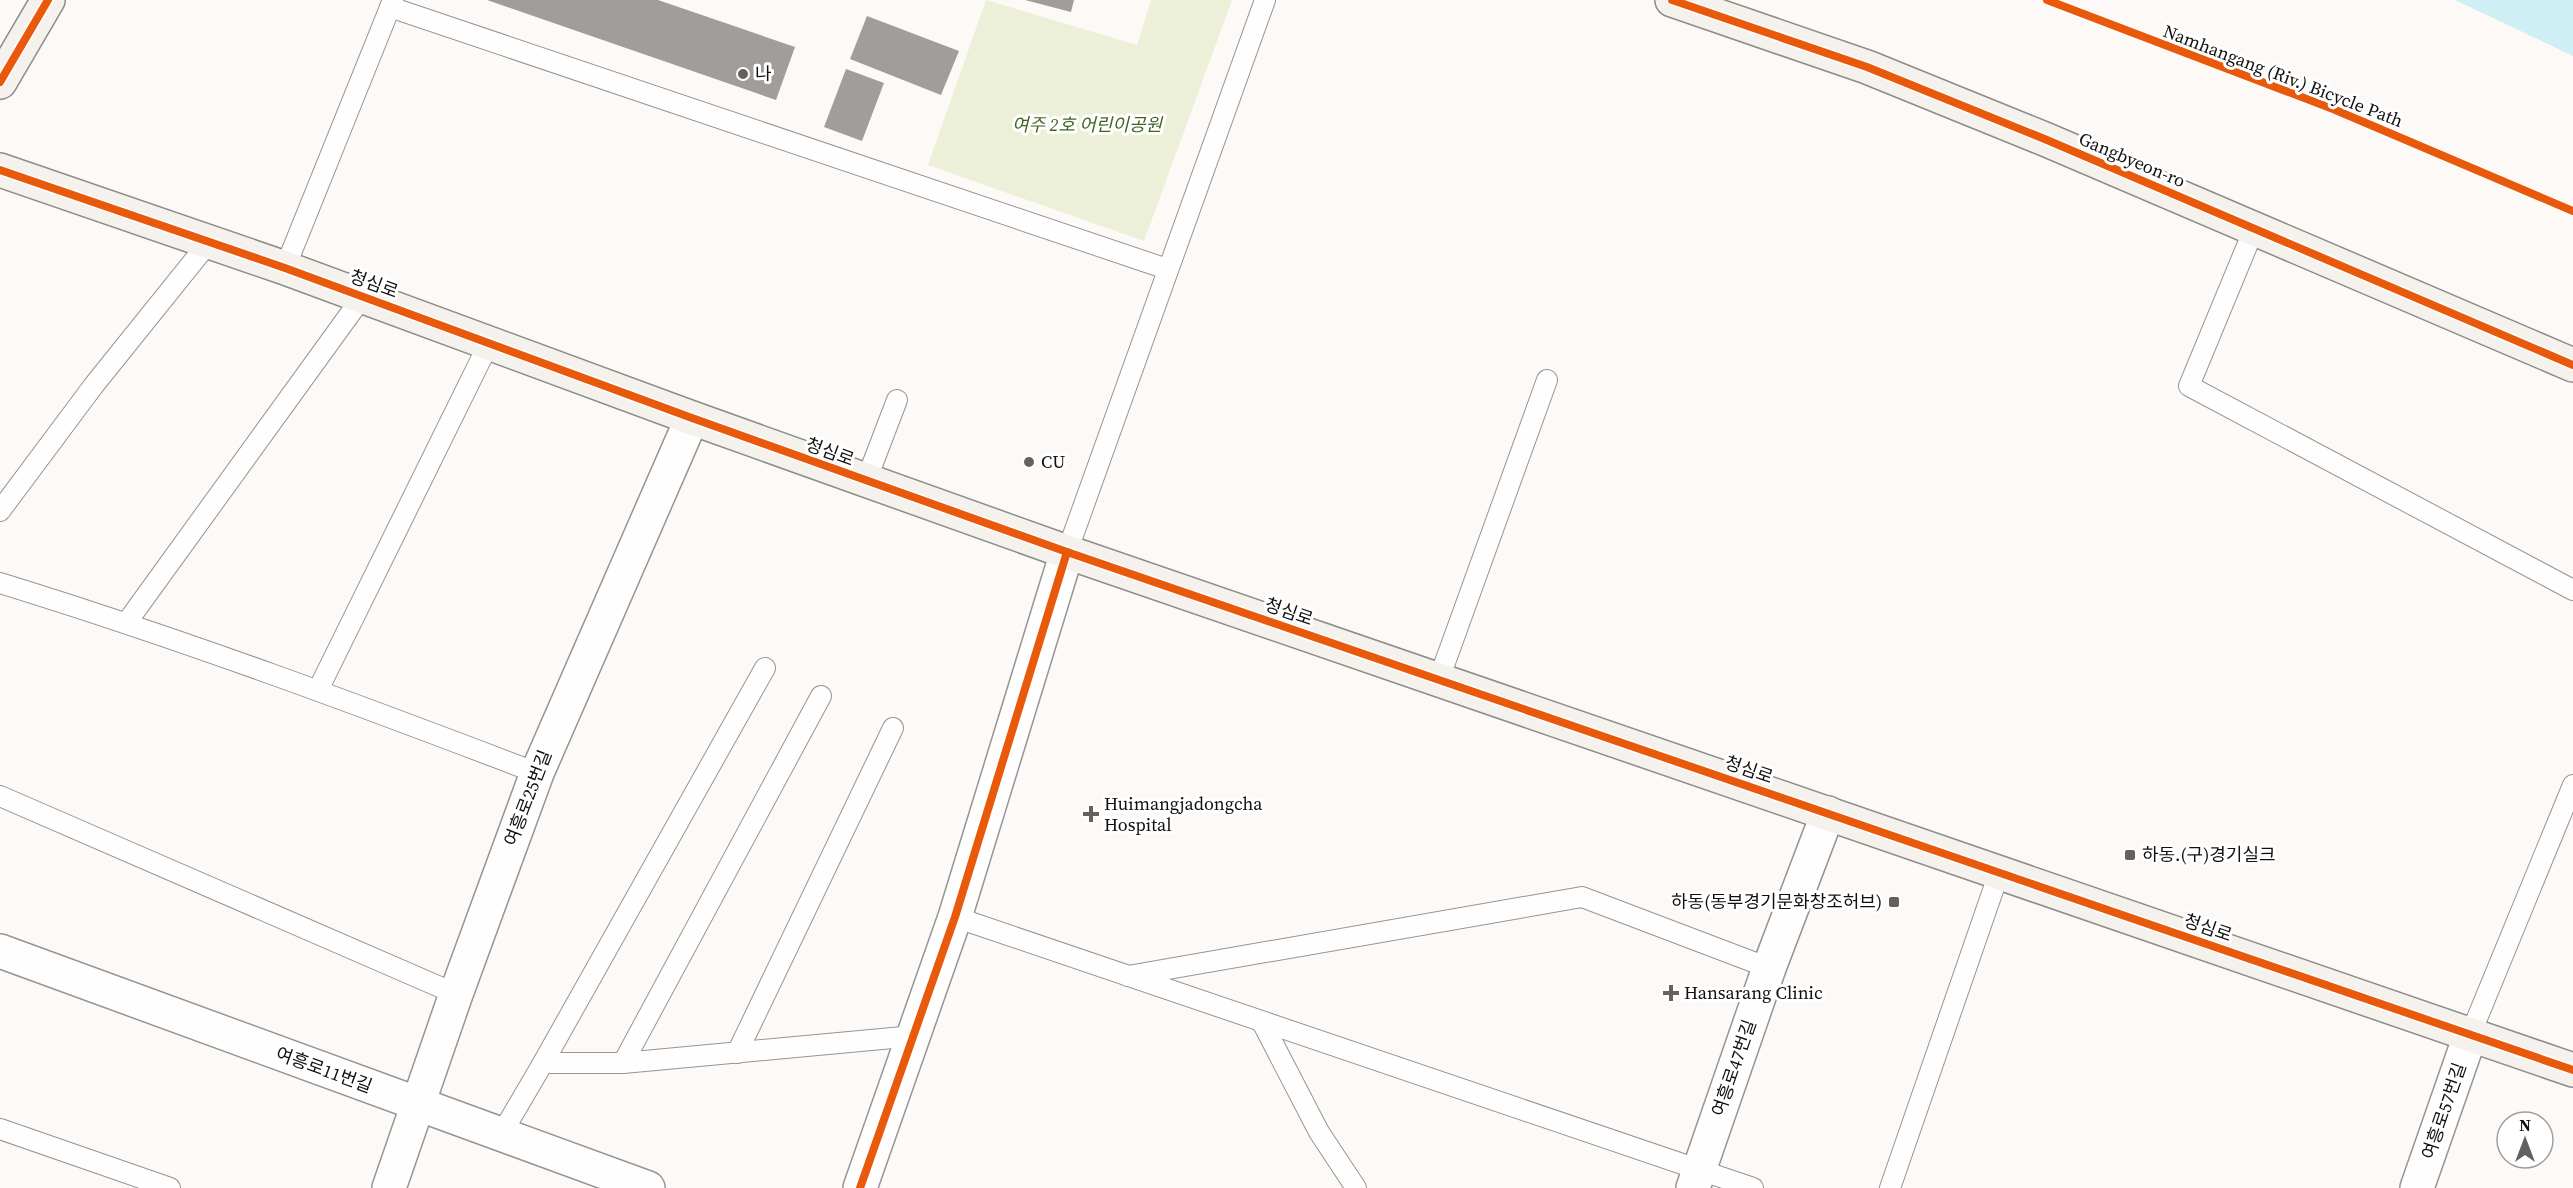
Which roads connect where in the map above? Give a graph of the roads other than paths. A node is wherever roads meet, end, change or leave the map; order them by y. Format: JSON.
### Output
{"nodes":[{"id":1,"x":48,"y":0,"type":"edge"},
{"id":2,"x":1265,"y":0,"type":"edge"},
{"id":3,"x":1672,"y":0,"type":"edge"},
{"id":4,"x":392,"y":4,"type":"edge"},
{"id":5,"x":0,"y":82,"type":"edge"},
{"id":6,"x":0,"y":170,"type":"edge"},
{"id":7,"x":2254,"y":229,"type":"junction"},
{"id":8,"x":209,"y":242,"type":"junction"},
{"id":9,"x":285,"y":268,"type":"junction"},
{"id":10,"x":1167,"y":268,"type":"junction"},
{"id":11,"x":363,"y":296,"type":"junction"},
{"id":12,"x":489,"y":343,"type":"junction"},
{"id":13,"x":2573,"y":365,"type":"edge"},
{"id":14,"x":1547,"y":380,"type":"dead end"},
{"id":15,"x":897,"y":400,"type":"dead end"},
{"id":16,"x":692,"y":418,"type":"junction"},
{"id":17,"x":866,"y":480,"type":"junction"},
{"id":18,"x":0,"y":511,"type":"edge"},
{"id":19,"x":1067,"y":552,"type":"junction"},
{"id":20,"x":0,"y":583,"type":"edge"},
{"id":21,"x":2573,"y":590,"type":"edge"},
{"id":22,"x":127,"y":622,"type":"junction"},
{"id":23,"x":765,"y":668,"type":"dead end"},
{"id":24,"x":1439,"y":679,"type":"junction"},
{"id":25,"x":318,"y":690,"type":"junction"},
{"id":26,"x":821,"y":696,"type":"dead end"},
{"id":27,"x":893,"y":728,"type":"dead end"},
{"id":28,"x":537,"y":773,"type":"junction"},
{"id":29,"x":2573,"y":785,"type":"edge"},
{"id":30,"x":0,"y":796,"type":"edge"},
{"id":31,"x":1828,"y":813,"type":"junction"},
{"id":32,"x":1999,"y":873,"type":"junction"},
{"id":33,"x":955,"y":917,"type":"junction"},
{"id":34,"x":0,"y":951,"type":"edge"},
{"id":35,"x":1769,"y":968,"type":"junction"},
{"id":36,"x":1126,"y":976,"type":"junction"},
{"id":37,"x":456,"y":994,"type":"junction"},
{"id":38,"x":1263,"y":1022,"type":"junction"},
{"id":39,"x":2471,"y":1034,"type":"junction"},
{"id":40,"x":914,"y":1036,"type":"junction"},
{"id":41,"x":737,"y":1053,"type":"junction"},
{"id":42,"x":543,"y":1063,"type":"junction"},
{"id":43,"x":623,"y":1063,"type":"junction"},
{"id":44,"x":2573,"y":1070,"type":"edge"},
{"id":45,"x":420,"y":1105,"type":"junction"},
{"id":46,"x":0,"y":1129,"type":"edge"},
{"id":47,"x":502,"y":1133,"type":"junction"},
{"id":48,"x":1696,"y":1179,"type":"edge"},
{"id":49,"x":170,"y":1188,"type":"edge"},
{"id":50,"x":389,"y":1188,"type":"edge"},
{"id":51,"x":648,"y":1188,"type":"edge"},
{"id":52,"x":860,"y":1188,"type":"edge"},
{"id":53,"x":1356,"y":1188,"type":"edge"},
{"id":54,"x":1753,"y":1188,"type":"edge"},
{"id":55,"x":1890,"y":1188,"type":"edge"},
{"id":56,"x":2416,"y":1188,"type":"edge"}],
"edges":[{"from":1,"to":5,"type":"street"},
{"from":2,"to":10,"type":"lane"},
{"from":3,"to":7,"type":"street","name":"Gangbyeon-ro"},
{"from":4,"to":9,"type":"lane"},
{"from":4,"to":10,"type":"lane"},
{"from":6,"to":8,"type":"street","name":"청심로"},
{"from":7,"to":13,"type":"street","name":"Gangbyeon-ro"},
{"from":7,"to":21,"type":"lane"},
{"from":8,"to":9,"type":"street","name":"청심로"},
{"from":8,"to":18,"type":"lane"},
{"from":9,"to":11,"type":"street","name":"청심로"},
{"from":10,"to":19,"type":"lane"},
{"from":11,"to":12,"type":"street","name":"청심로"},
{"from":11,"to":22,"type":"lane"},
{"from":12,"to":16,"type":"street","name":"청심로"},
{"from":12,"to":25,"type":"lane"},
{"from":14,"to":24,"type":"lane"},
{"from":15,"to":17,"type":"lane"},
{"from":16,"to":17,"type":"street","name":"청심로"},
{"from":16,"to":28,"type":"street","name":"여흥로25번길"},
{"from":17,"to":19,"type":"street","name":"청심로"},
{"from":19,"to":24,"type":"street","name":"청심로"},
{"from":19,"to":33,"type":"street"},
{"from":20,"to":22,"type":"lane"},
{"from":22,"to":25,"type":"lane"},
{"from":23,"to":42,"type":"lane"},
{"from":24,"to":31,"type":"street","name":"청심로"},
{"from":25,"to":28,"type":"lane"},
{"from":26,"to":43,"type":"lane"},
{"from":27,"to":41,"type":"lane"},
{"from":28,"to":37,"type":"street","name":"여흥로25번길"},
{"from":29,"to":39,"type":"lane"},
{"from":30,"to":37,"type":"lane"},
{"from":31,"to":32,"type":"street","name":"청심로"},
{"from":31,"to":35,"type":"street","name":"여흥로47번길"},
{"from":32,"to":39,"type":"street","name":"청심로"},
{"from":32,"to":55,"type":"lane"},
{"from":33,"to":36,"type":"lane"},
{"from":33,"to":40,"type":"street"},
{"from":34,"to":45,"type":"street","name":"여흥로11번길"},
{"from":35,"to":36,"type":"lane"},
{"from":35,"to":48,"type":"street","name":"여흥로47번길"},
{"from":36,"to":38,"type":"lane"},
{"from":37,"to":45,"type":"street","name":"여흥로25번길"},
{"from":38,"to":48,"type":"lane"},
{"from":38,"to":53,"type":"lane"},
{"from":39,"to":44,"type":"street","name":"청심로"},
{"from":39,"to":56,"type":"street","name":"여흥로57번길"},
{"from":40,"to":41,"type":"lane"},
{"from":40,"to":52,"type":"street"},
{"from":41,"to":43,"type":"lane"},
{"from":42,"to":43,"type":"lane"},
{"from":42,"to":47,"type":"lane"},
{"from":45,"to":47,"type":"street","name":"여흥로11번길"},
{"from":45,"to":50,"type":"street","name":"여흥로25번길"},
{"from":46,"to":49,"type":"lane"},
{"from":47,"to":51,"type":"street","name":"여흥로11번길"},
{"from":48,"to":54,"type":"lane"}]}
